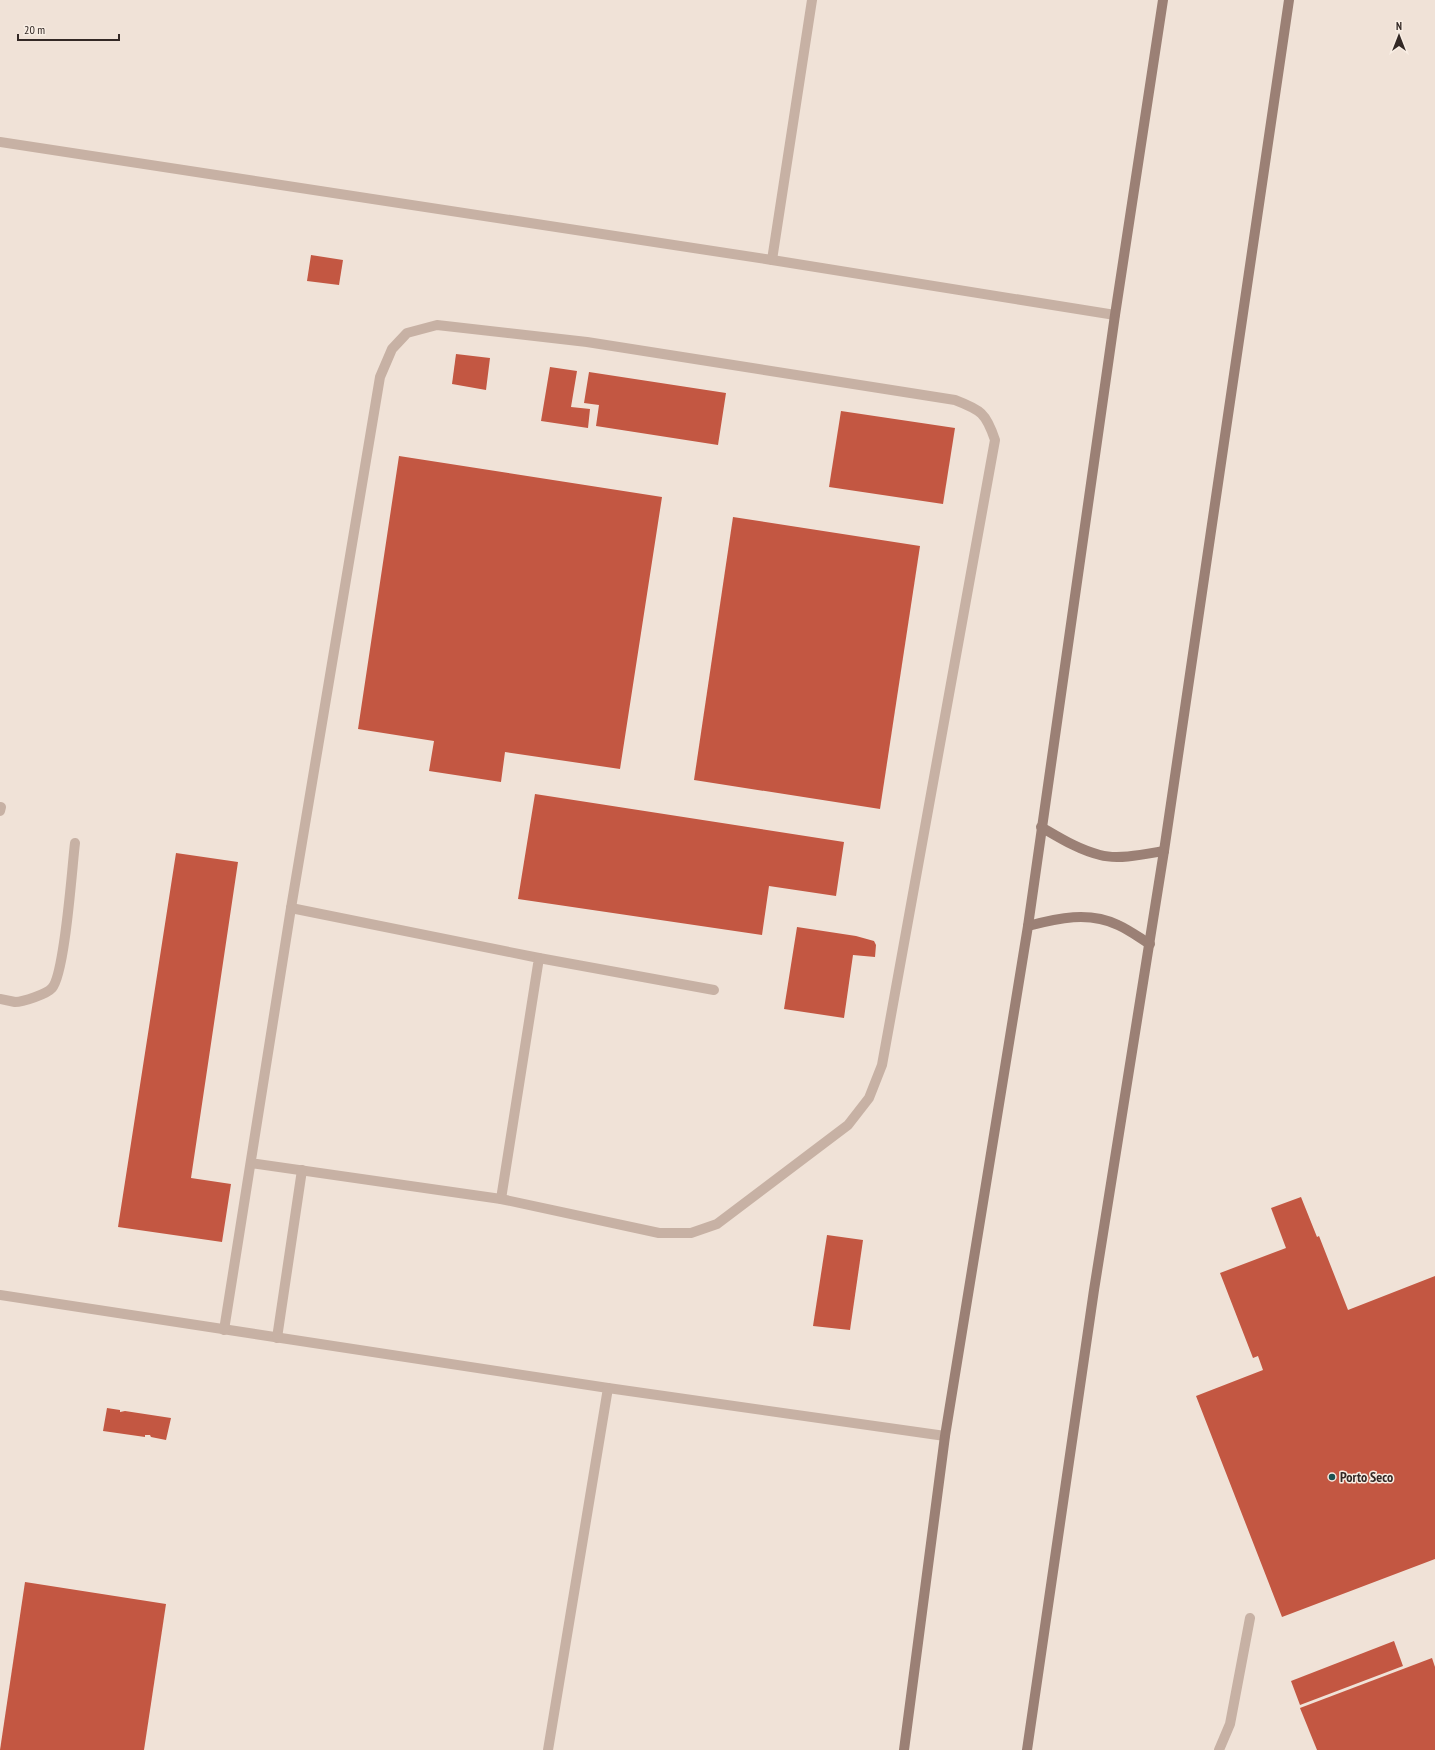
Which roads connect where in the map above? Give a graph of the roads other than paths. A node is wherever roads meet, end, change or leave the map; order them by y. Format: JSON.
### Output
{"nodes":[{"id":1,"x":812,"y":0,"type":"edge"},
{"id":2,"x":1163,"y":0,"type":"edge"},
{"id":3,"x":1289,"y":0,"type":"edge"},
{"id":4,"x":0,"y":142,"type":"edge"},
{"id":5,"x":772,"y":260,"type":"junction"},
{"id":6,"x":1115,"y":315,"type":"junction"},
{"id":7,"x":1041,"y":828,"type":"junction"},
{"id":8,"x":75,"y":843,"type":"dead end"},
{"id":9,"x":1164,"y":851,"type":"junction"},
{"id":10,"x":291,"y":908,"type":"junction"},
{"id":11,"x":1028,"y":926,"type":"junction"},
{"id":12,"x":1150,"y":944,"type":"junction"},
{"id":13,"x":539,"y":958,"type":"junction"},
{"id":14,"x":714,"y":990,"type":"dead end"},
{"id":15,"x":0,"y":999,"type":"edge"},
{"id":16,"x":251,"y":1163,"type":"junction"},
{"id":17,"x":302,"y":1170,"type":"junction"},
{"id":18,"x":501,"y":1199,"type":"junction"},
{"id":19,"x":0,"y":1295,"type":"edge"},
{"id":20,"x":224,"y":1330,"type":"junction"},
{"id":21,"x":277,"y":1338,"type":"junction"},
{"id":22,"x":608,"y":1388,"type":"junction"},
{"id":23,"x":945,"y":1436,"type":"junction"},
{"id":24,"x":1250,"y":1618,"type":"dead end"},
{"id":25,"x":548,"y":1750,"type":"edge"},
{"id":26,"x":904,"y":1750,"type":"edge"},
{"id":27,"x":1027,"y":1750,"type":"edge"},
{"id":28,"x":1219,"y":1750,"type":"edge"}],
"edges":[{"from":1,"to":5,"type":"lane"},
{"from":2,"to":6,"type":"main road"},
{"from":3,"to":9,"type":"main road"},
{"from":4,"to":5,"type":"lane"},
{"from":5,"to":6,"type":"lane"},
{"from":6,"to":7,"type":"main road"},
{"from":7,"to":9,"type":"main road"},
{"from":7,"to":11,"type":"main road"},
{"from":8,"to":15,"type":"lane"},
{"from":9,"to":12,"type":"main road"},
{"from":10,"to":13,"type":"lane"},
{"from":10,"to":16,"type":"lane"},
{"from":10,"to":18,"type":"lane"},
{"from":11,"to":12,"type":"main road"},
{"from":11,"to":23,"type":"main road"},
{"from":12,"to":27,"type":"main road"},
{"from":13,"to":14,"type":"lane"},
{"from":13,"to":18,"type":"lane"},
{"from":16,"to":17,"type":"lane"},
{"from":16,"to":20,"type":"lane"},
{"from":17,"to":18,"type":"lane"},
{"from":17,"to":21,"type":"lane"},
{"from":19,"to":20,"type":"lane"},
{"from":20,"to":21,"type":"lane"},
{"from":21,"to":22,"type":"lane"},
{"from":22,"to":23,"type":"lane"},
{"from":22,"to":25,"type":"lane"},
{"from":23,"to":26,"type":"main road"},
{"from":24,"to":28,"type":"lane"}]}
